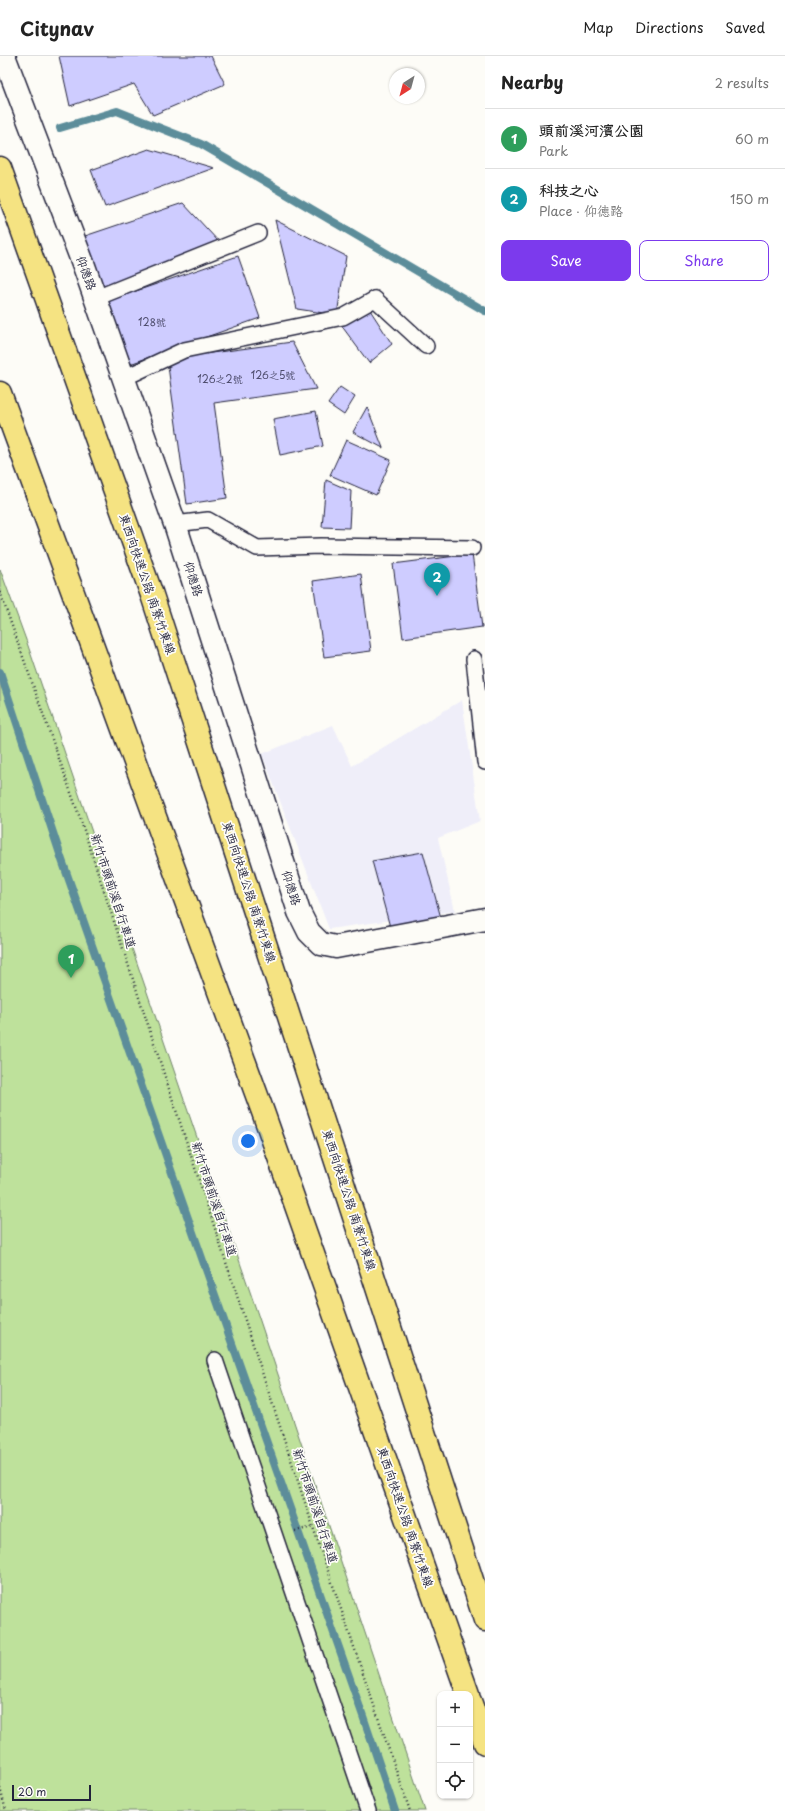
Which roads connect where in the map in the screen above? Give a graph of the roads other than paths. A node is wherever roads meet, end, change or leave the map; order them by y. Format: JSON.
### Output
{"nodes":[{"id":1,"x":4,"y":56,"type":"edge"},
{"id":2,"x":0,"y":168,"type":"edge"},
{"id":3,"x":258,"y":233,"type":"dead end"},
{"id":4,"x":96,"y":298,"type":"junction"},
{"id":5,"x":426,"y":346,"type":"dead end"},
{"id":6,"x":124,"y":378,"type":"junction"},
{"id":7,"x":0,"y":393,"type":"edge"},
{"id":8,"x":175,"y":524,"type":"junction"},
{"id":9,"x":472,"y":548,"type":"dead end"},
{"id":10,"x":474,"y":658,"type":"dead end"},
{"id":11,"x":485,"y":762,"type":"edge"},
{"id":12,"x":485,"y":918,"type":"edge"},
{"id":13,"x":215,"y":1360,"type":"dead end"},
{"id":14,"x":485,"y":1620,"type":"edge"},
{"id":15,"x":467,"y":1691,"type":"edge"},
{"id":16,"x":473,"y":1710,"type":"edge"},
{"id":17,"x":485,"y":1744,"type":"edge"},
{"id":18,"x":368,"y":1811,"type":"edge"}],
"edges":[{"from":1,"to":4,"type":"street","name":"仰德路"},
{"from":2,"to":14,"type":"highway","name":"東西向快速公路 南寮竹東線"},
{"from":3,"to":4,"type":"lane"},
{"from":4,"to":6,"type":"street","name":"仰德路"},
{"from":5,"to":6,"type":"lane"},
{"from":6,"to":8,"type":"street","name":"仰德路"},
{"from":7,"to":15,"type":"highway","name":"東西向快速公路 南寮竹東線"},
{"from":8,"to":9,"type":"lane"},
{"from":8,"to":12,"type":"street","name":"仰德路"},
{"from":10,"to":11,"type":"lane"},
{"from":13,"to":18,"type":"lane"},
{"from":16,"to":17,"type":"highway"}]}
